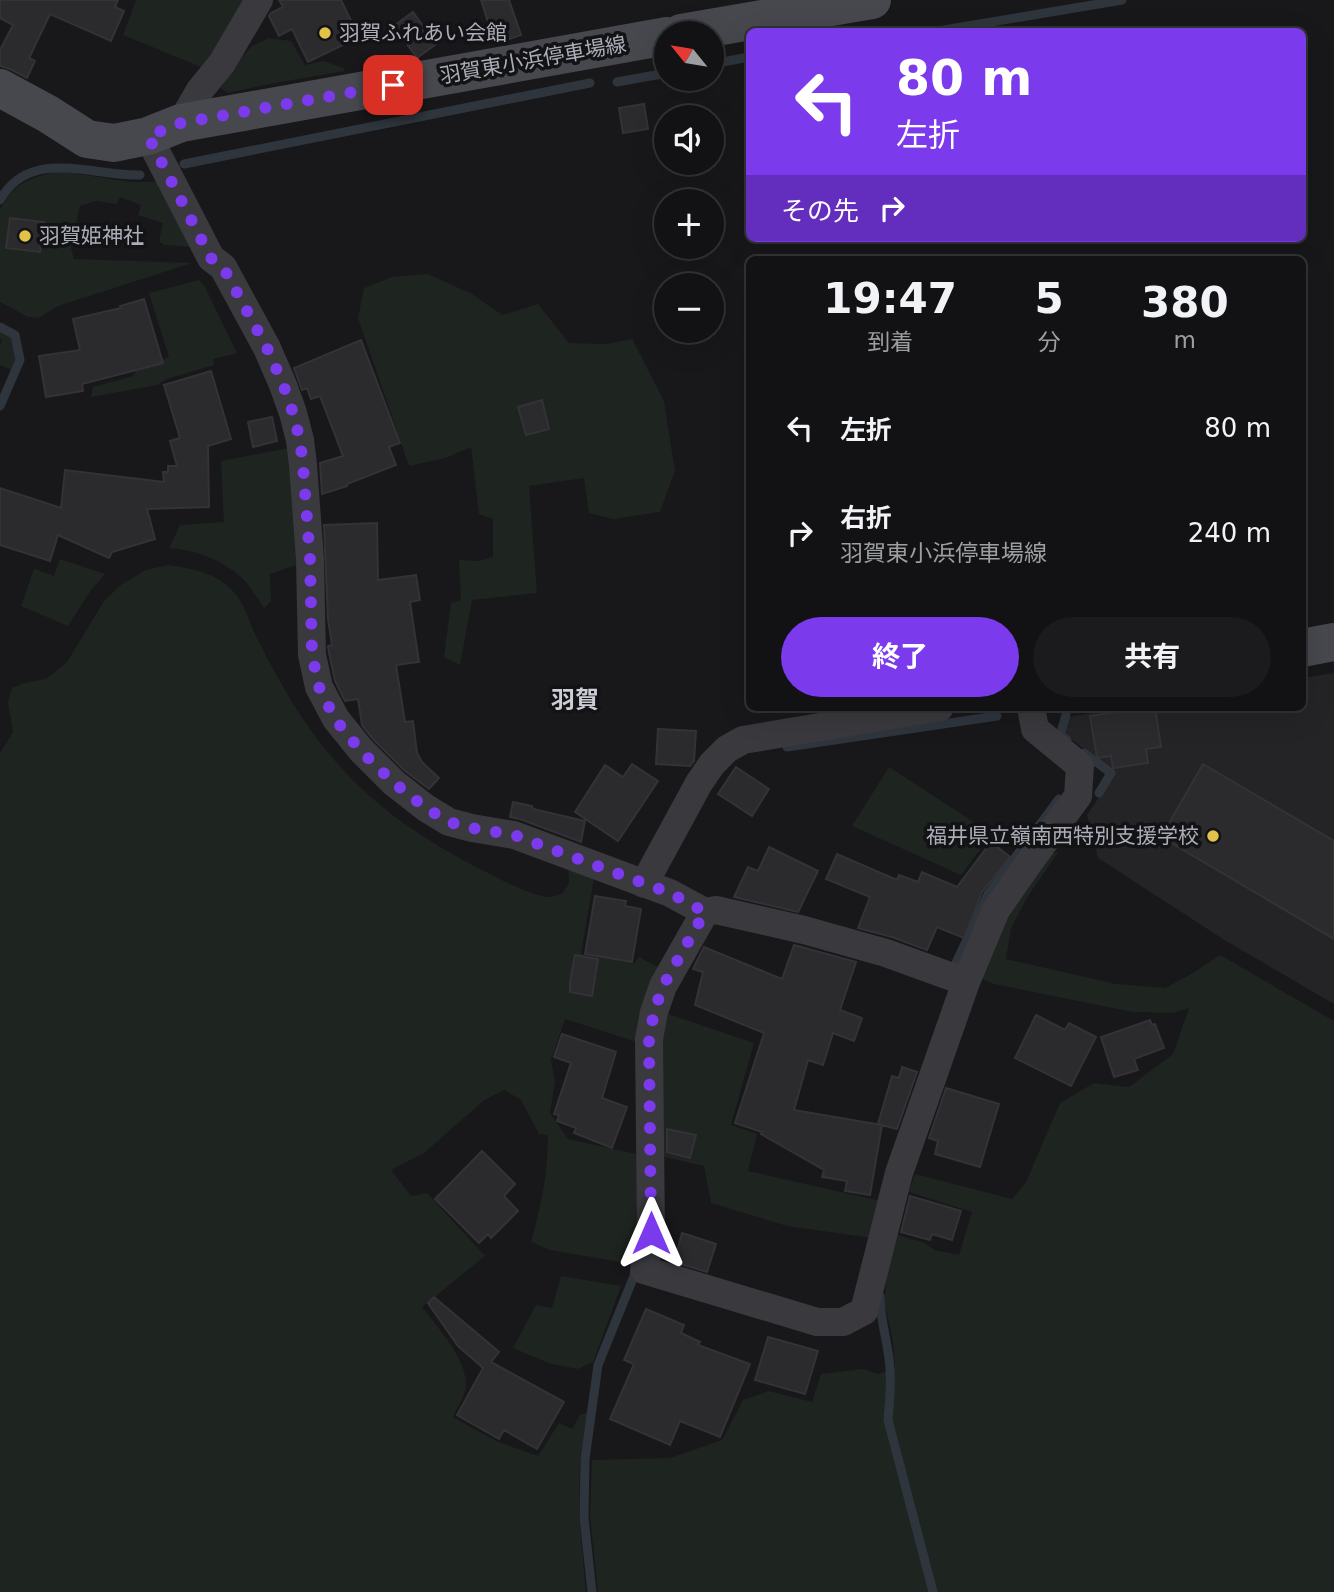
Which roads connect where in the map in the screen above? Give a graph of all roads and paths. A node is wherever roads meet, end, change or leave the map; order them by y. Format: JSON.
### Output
{"nodes":[{"id":1,"x":259,"y":0,"type":"edge"},
{"id":2,"x":872,"y":0,"type":"edge"},
{"id":3,"x":724,"y":26,"type":"edge"},
{"id":4,"x":654,"y":38,"type":"edge"},
{"id":5,"x":0,"y":88,"type":"edge"},
{"id":6,"x":164,"y":130,"type":"junction"},
{"id":7,"x":1334,"y":642,"type":"edge"},
{"id":8,"x":1306,"y":647,"type":"edge"},
{"id":9,"x":916,"y":711,"type":"edge"},
{"id":10,"x":1032,"y":711,"type":"edge"},
{"id":11,"x":644,"y":884,"type":"junction"},
{"id":12,"x":705,"y":912,"type":"junction"},
{"id":13,"x":966,"y":982,"type":"junction"}],
"edges":[{"from":1,"to":6,"type":"street"},
{"from":2,"to":3,"type":"main road"},
{"from":4,"to":6,"type":"main road","name":"羽賀東小浜停車場線"},
{"from":5,"to":6,"type":"main road","name":"羽賀東小浜停車場線"},
{"from":6,"to":11,"type":"street"},
{"from":7,"to":8,"type":"main road"},
{"from":9,"to":11,"type":"street"},
{"from":10,"to":13,"type":"street"},
{"from":11,"to":12,"type":"street"},
{"from":12,"to":13,"type":"street"},
{"from":12,"to":13,"type":"street"}]}
